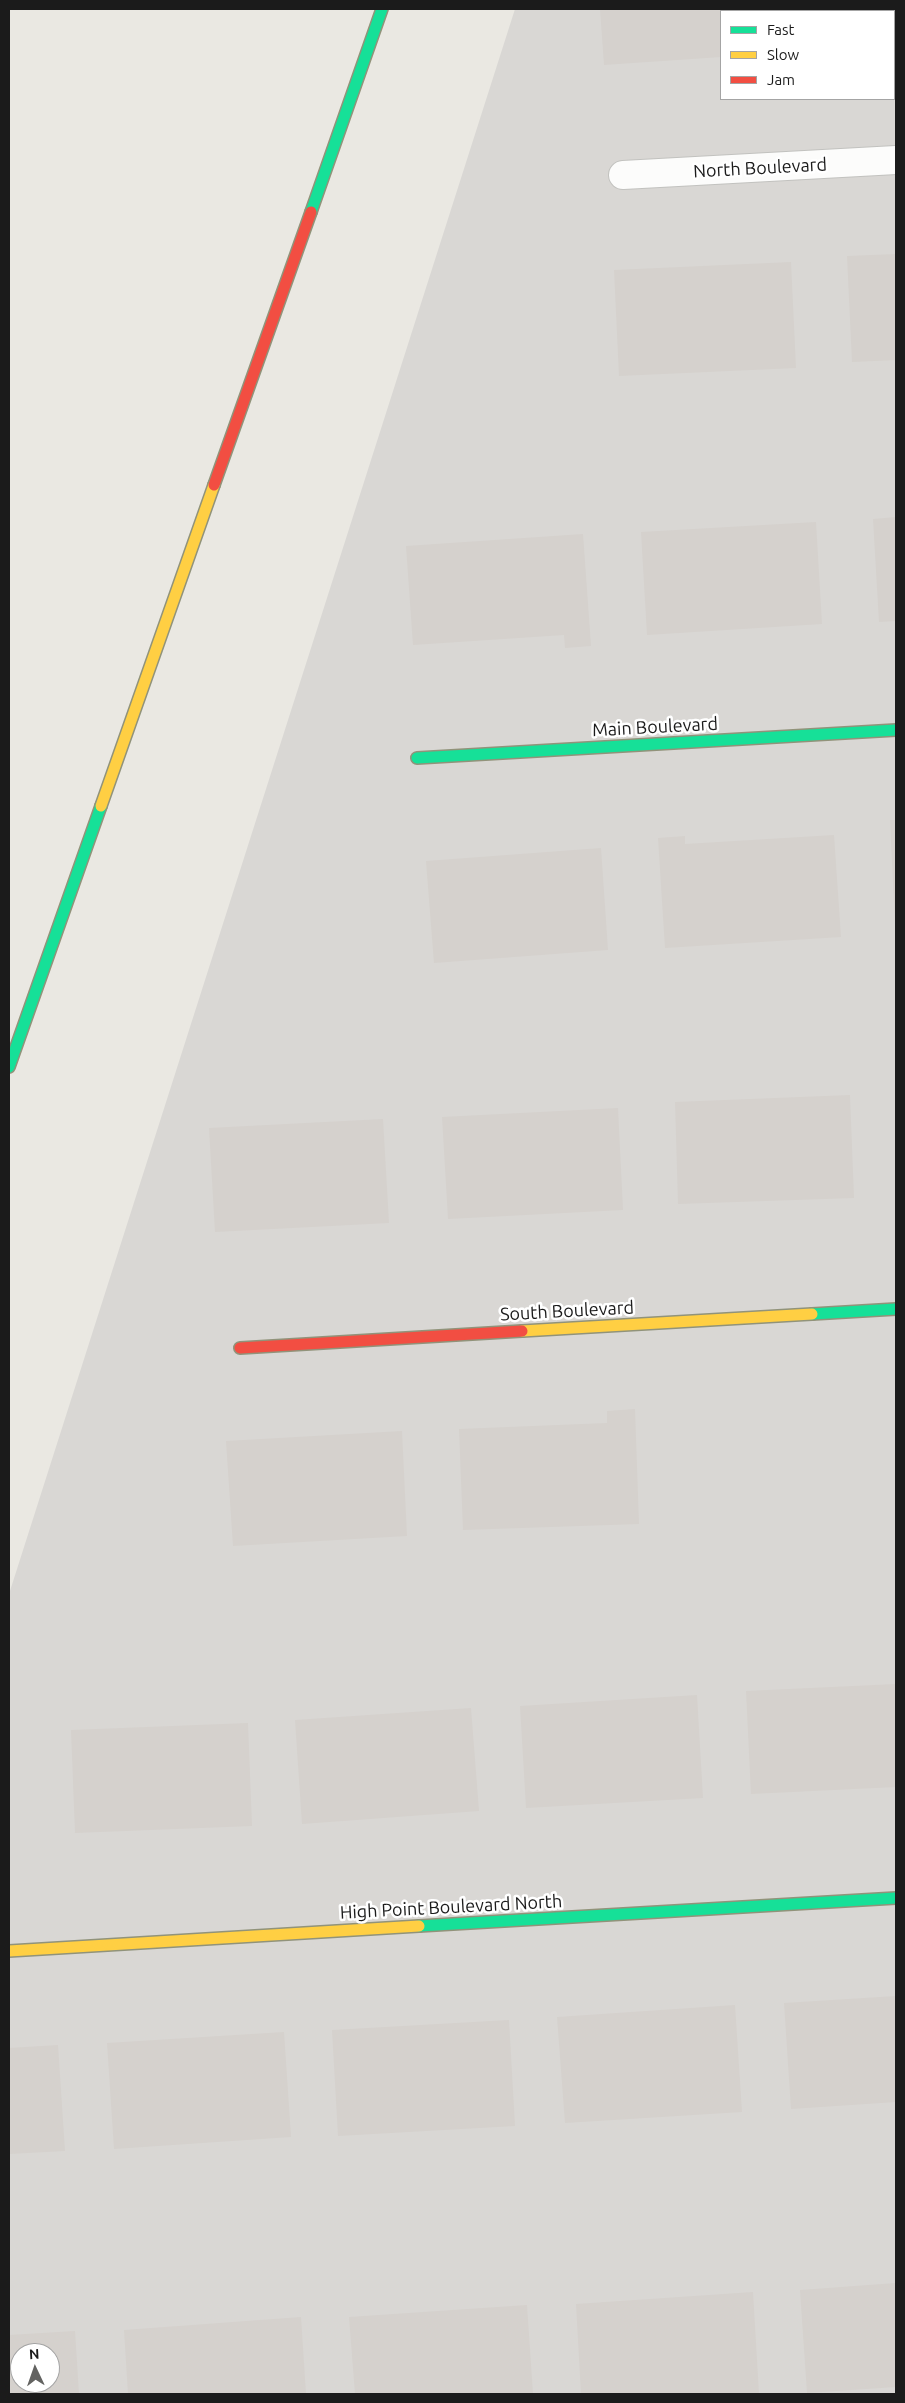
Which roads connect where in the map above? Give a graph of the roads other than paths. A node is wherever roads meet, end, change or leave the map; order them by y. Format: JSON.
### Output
{"nodes":[{"id":1,"x":382,"y":9,"type":"edge"},
{"id":2,"x":896,"y":160,"type":"edge"},
{"id":3,"x":623,"y":175,"type":"dead end"},
{"id":4,"x":896,"y":730,"type":"edge"},
{"id":5,"x":417,"y":758,"type":"dead end"},
{"id":6,"x":9,"y":1067,"type":"edge"},
{"id":7,"x":896,"y":1309,"type":"edge"},
{"id":8,"x":240,"y":1348,"type":"dead end"},
{"id":9,"x":896,"y":1898,"type":"edge"},
{"id":10,"x":9,"y":1950,"type":"edge"}],
"edges":[{"from":1,"to":6,"type":"main road"},
{"from":2,"to":3,"type":"street","name":"North Boulevard"},
{"from":4,"to":5,"type":"main road","name":"Main Boulevard"},
{"from":7,"to":8,"type":"main road","name":"South Boulevard"},
{"from":9,"to":10,"type":"main road","name":"High Point Boulevard North"}]}
